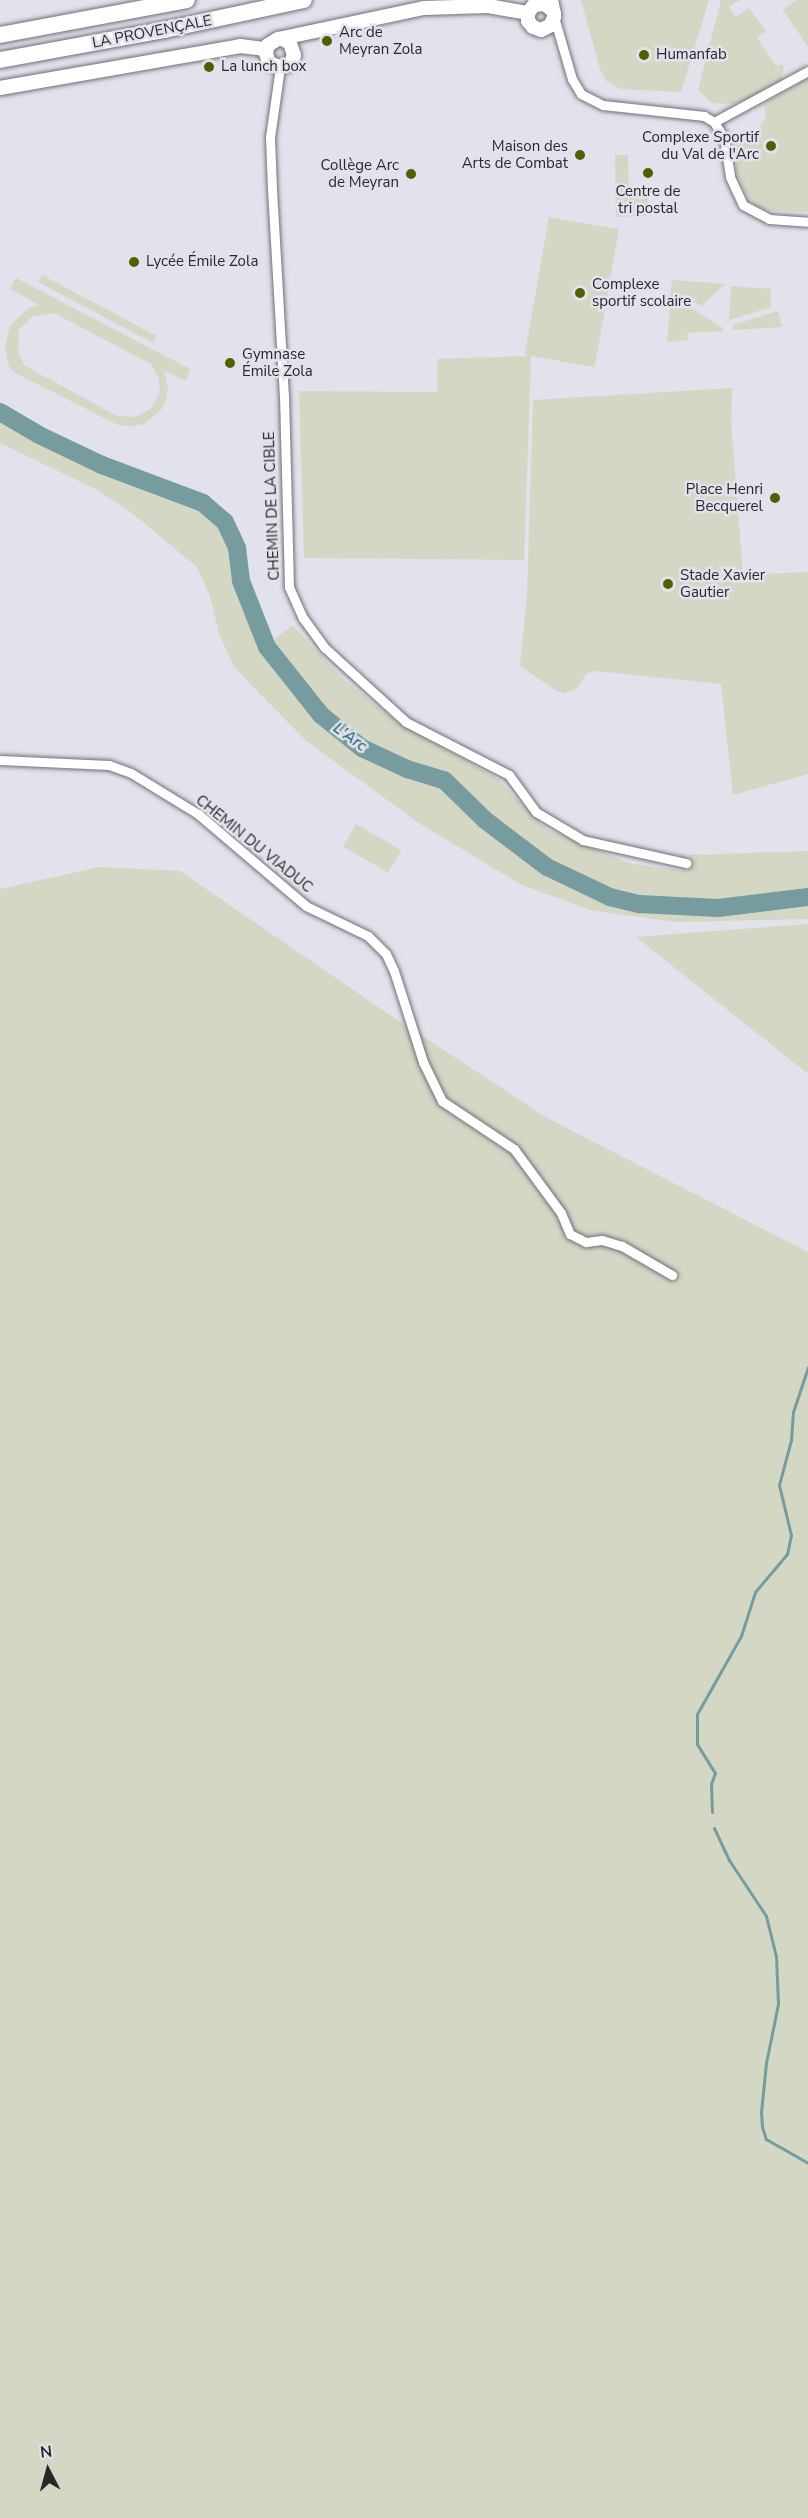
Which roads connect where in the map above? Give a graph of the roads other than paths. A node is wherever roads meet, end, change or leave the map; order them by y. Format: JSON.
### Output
{"nodes":[{"id":1,"x":187,"y":0,"type":"edge"},
{"id":2,"x":304,"y":0,"type":"edge"},
{"id":3,"x":548,"y":6,"type":"edge"},
{"id":4,"x":528,"y":14,"type":"junction"},
{"id":5,"x":540,"y":30,"type":"junction"},
{"id":6,"x":319,"y":32,"type":"junction"},
{"id":7,"x":0,"y":35,"type":"edge"},
{"id":8,"x":282,"y":39,"type":"junction"},
{"id":9,"x":561,"y":44,"type":"junction"},
{"id":10,"x":266,"y":49,"type":"junction"},
{"id":11,"x":294,"y":51,"type":"junction"},
{"id":12,"x":0,"y":60,"type":"edge"},
{"id":13,"x":280,"y":68,"type":"junction"},
{"id":14,"x":808,"y":71,"type":"edge"},
{"id":15,"x":0,"y":88,"type":"edge"},
{"id":16,"x":714,"y":122,"type":"junction"},
{"id":17,"x":808,"y":222,"type":"edge"},
{"id":18,"x":0,"y":760,"type":"edge"},
{"id":19,"x":686,"y":863,"type":"dead end"},
{"id":20,"x":672,"y":1275,"type":"dead end"}],
"edges":[{"from":1,"to":7,"type":"highway","name":"LA PROVENÇALE"},
{"from":2,"to":12,"type":"highway","name":"LA PROVENÇALE"},
{"from":3,"to":4,"type":"main road"},
{"from":3,"to":5,"type":"main road"},
{"from":3,"to":9,"type":"street"},
{"from":4,"to":5,"type":"main road"},
{"from":4,"to":6,"type":"main road"},
{"from":5,"to":9,"type":"street"},
{"from":6,"to":8,"type":"main road"},
{"from":6,"to":11,"type":"main road"},
{"from":8,"to":10,"type":"main road"},
{"from":8,"to":11,"type":"main road"},
{"from":9,"to":16,"type":"street"},
{"from":10,"to":13,"type":"main road"},
{"from":10,"to":15,"type":"main road"},
{"from":11,"to":13,"type":"main road"},
{"from":13,"to":19,"type":"street","name":"CHEMIN DE LA CIBLE"},
{"from":14,"to":16,"type":"street"},
{"from":16,"to":17,"type":"street"},
{"from":18,"to":20,"type":"street","name":"CHEMIN DU VIADUC"}]}
